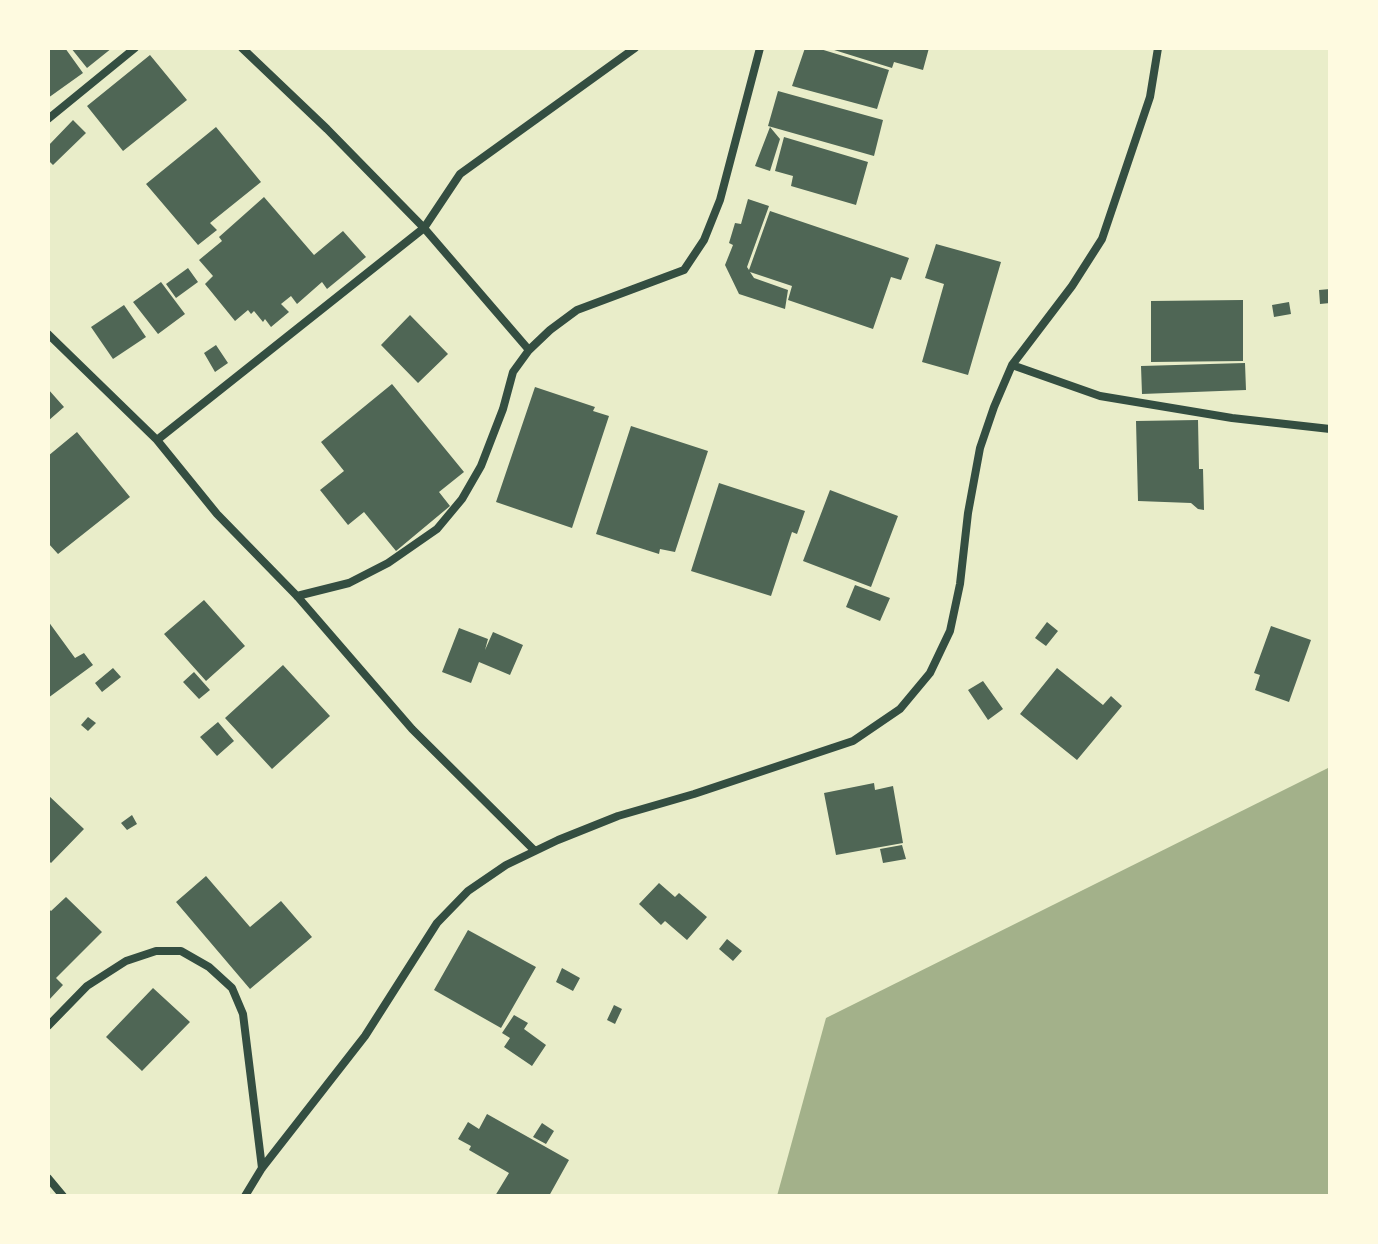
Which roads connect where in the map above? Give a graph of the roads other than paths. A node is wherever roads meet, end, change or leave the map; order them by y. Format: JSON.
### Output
{"nodes":[{"id":1,"x":135,"y":48,"type":"edge"},
{"id":2,"x":242,"y":48,"type":"edge"},
{"id":3,"x":635,"y":48,"type":"edge"},
{"id":4,"x":760,"y":48,"type":"edge"},
{"id":5,"x":1158,"y":48,"type":"edge"},
{"id":6,"x":48,"y":119,"type":"edge"},
{"id":7,"x":424,"y":228,"type":"junction"},
{"id":8,"x":48,"y":334,"type":"edge"},
{"id":9,"x":529,"y":350,"type":"junction"},
{"id":10,"x":1012,"y":365,"type":"junction"},
{"id":11,"x":1330,"y":429,"type":"edge"},
{"id":12,"x":157,"y":440,"type":"junction"},
{"id":13,"x":297,"y":596,"type":"junction"},
{"id":14,"x":535,"y":851,"type":"junction"},
{"id":15,"x":48,"y":1026,"type":"edge"},
{"id":16,"x":262,"y":1168,"type":"junction"},
{"id":17,"x":48,"y":1178,"type":"edge"},
{"id":18,"x":63,"y":1196,"type":"edge"},
{"id":19,"x":245,"y":1196,"type":"edge"}],
"edges":[{"from":1,"to":6,"type":"street"},
{"from":2,"to":7,"type":"street"},
{"from":3,"to":7,"type":"street"},
{"from":4,"to":9,"type":"street"},
{"from":5,"to":10,"type":"street"},
{"from":7,"to":9,"type":"street"},
{"from":7,"to":12,"type":"street"},
{"from":8,"to":12,"type":"street"},
{"from":9,"to":13,"type":"street"},
{"from":10,"to":11,"type":"street"},
{"from":10,"to":14,"type":"street"},
{"from":12,"to":13,"type":"street"},
{"from":13,"to":14,"type":"street"},
{"from":14,"to":16,"type":"street"},
{"from":15,"to":16,"type":"street"},
{"from":16,"to":19,"type":"street"},
{"from":17,"to":18,"type":"street"}]}
